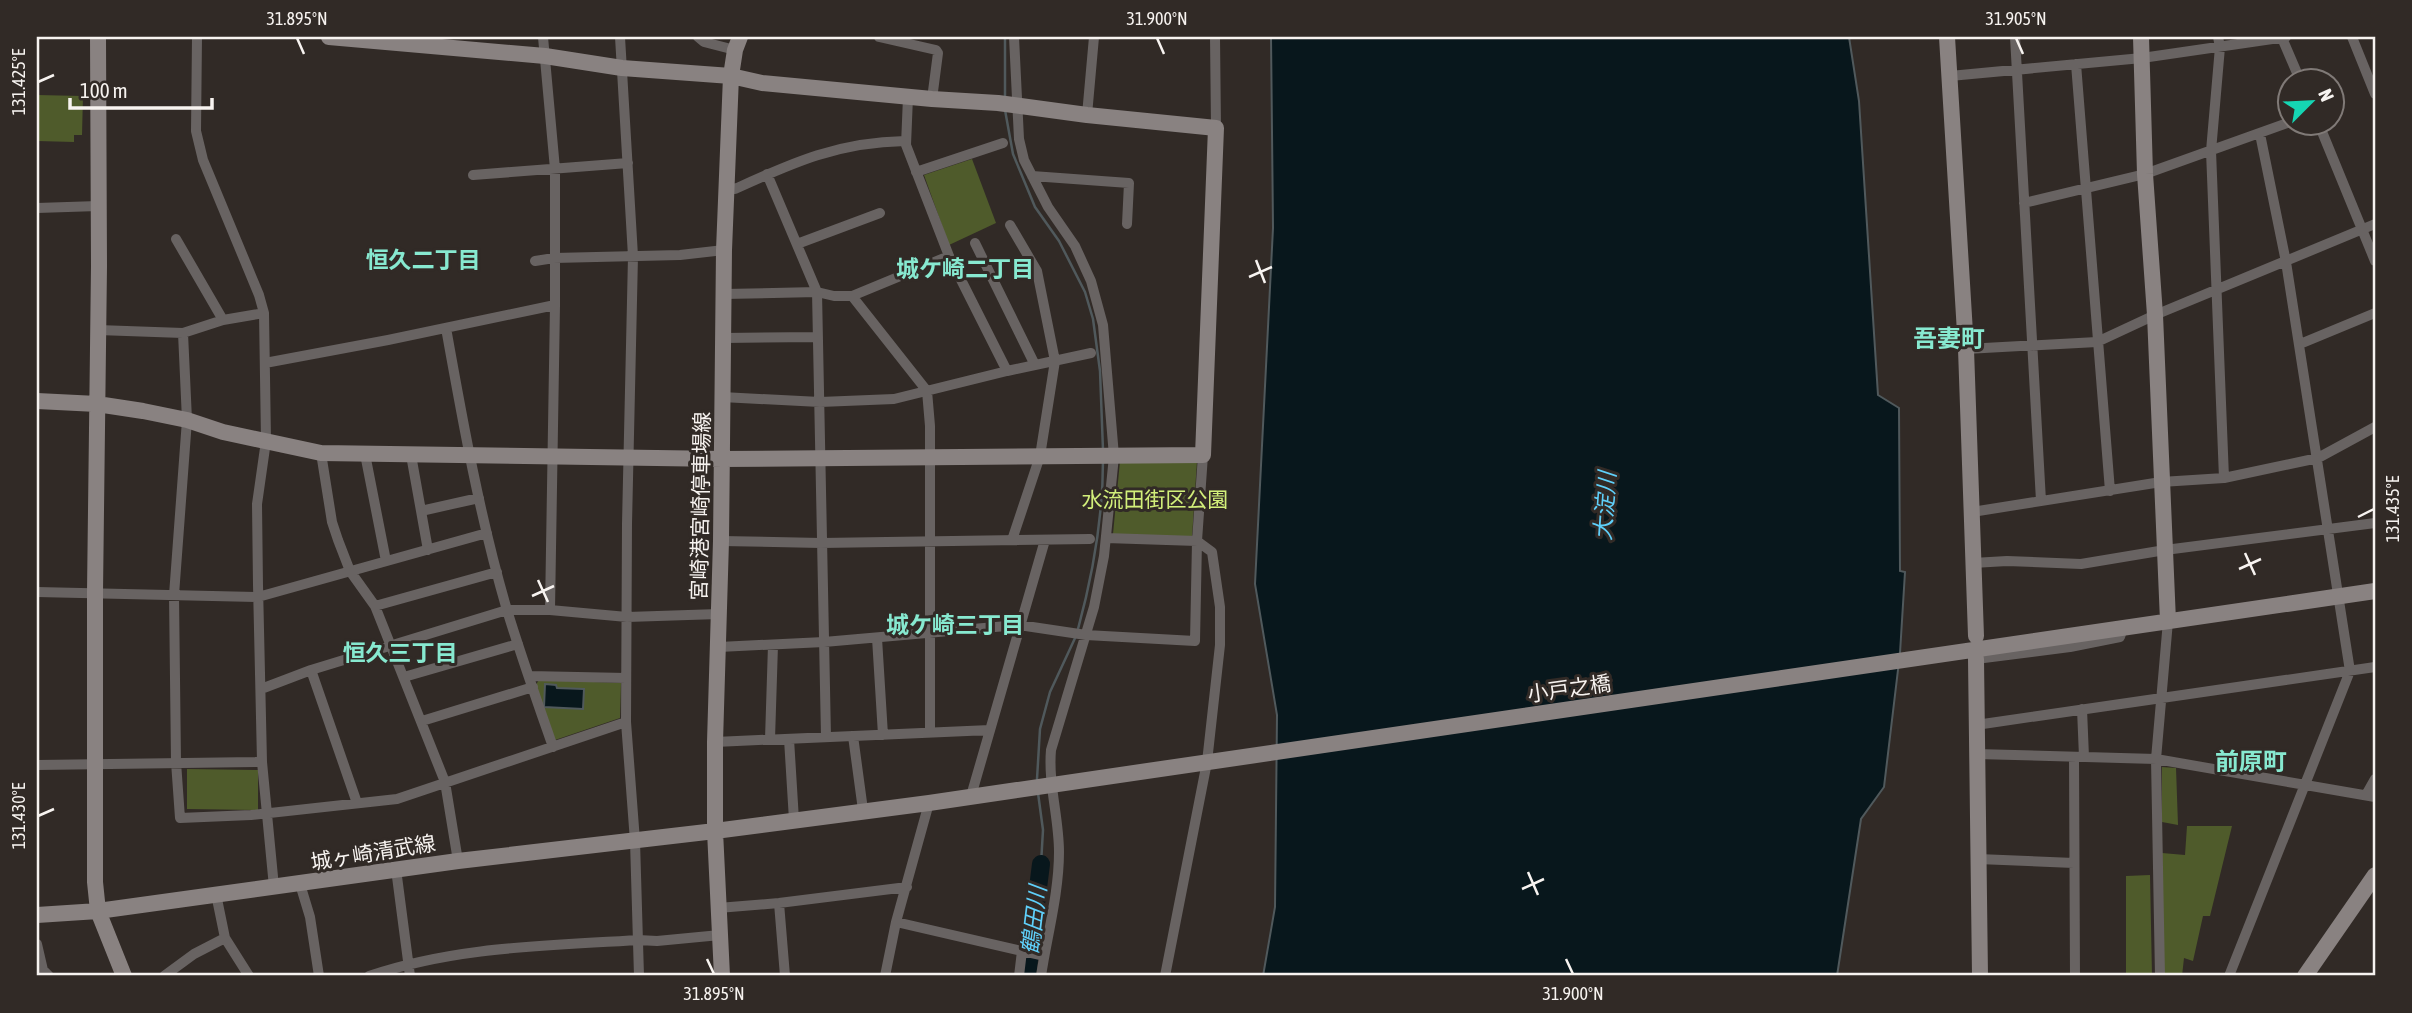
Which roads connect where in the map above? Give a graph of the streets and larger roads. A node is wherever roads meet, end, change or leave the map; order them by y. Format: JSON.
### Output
{"nodes":[{"id":1,"x":98,"y":37,"type":"edge"},
{"id":2,"x":197,"y":37,"type":"edge"},
{"id":3,"x":329,"y":37,"type":"edge"},
{"id":4,"x":543,"y":37,"type":"edge"},
{"id":5,"x":620,"y":37,"type":"edge"},
{"id":6,"x":698,"y":37,"type":"edge"},
{"id":7,"x":879,"y":37,"type":"edge"},
{"id":8,"x":940,"y":37,"type":"edge"},
{"id":9,"x":1014,"y":37,"type":"edge"},
{"id":10,"x":1094,"y":37,"type":"edge"},
{"id":11,"x":1215,"y":37,"type":"edge"},
{"id":12,"x":1947,"y":37,"type":"edge"},
{"id":13,"x":2015,"y":37,"type":"edge"},
{"id":14,"x":2141,"y":37,"type":"edge"},
{"id":15,"x":2284,"y":37,"type":"edge"},
{"id":16,"x":2352,"y":37,"type":"edge"},
{"id":17,"x":446,"y":42,"type":"edge"},
{"id":18,"x":2219,"y":42,"type":"edge"},
{"id":19,"x":738,"y":43,"type":"edge"},
{"id":20,"x":936,"y":50,"type":"junction"},
{"id":21,"x":545,"y":56,"type":"junction"},
{"id":22,"x":2142,"y":58,"type":"junction"},
{"id":23,"x":2076,"y":64,"type":"junction"},
{"id":24,"x":2295,"y":66,"type":"edge"},
{"id":25,"x":622,"y":68,"type":"junction"},
{"id":26,"x":2017,"y":69,"type":"junction"},
{"id":27,"x":732,"y":76,"type":"junction"},
{"id":28,"x":1950,"y":76,"type":"junction"},
{"id":29,"x":2375,"y":94,"type":"edge"},
{"id":30,"x":908,"y":97,"type":"junction"},
{"id":31,"x":932,"y":99,"type":"junction"},
{"id":32,"x":1017,"y":107,"type":"junction"},
{"id":33,"x":1087,"y":115,"type":"junction"},
{"id":34,"x":1216,"y":128,"type":"junction"},
{"id":35,"x":2276,"y":128,"type":"edge"},
{"id":36,"x":2260,"y":134,"type":"junction"},
{"id":37,"x":2324,"y":136,"type":"edge"},
{"id":38,"x":905,"y":141,"type":"junction"},
{"id":39,"x":1003,"y":143,"type":"dead end"},
{"id":40,"x":2211,"y":152,"type":"junction"},
{"id":41,"x":628,"y":163,"type":"junction"},
{"id":42,"x":555,"y":169,"type":"junction"},
{"id":43,"x":916,"y":172,"type":"junction"},
{"id":44,"x":473,"y":174,"type":"dead end"},
{"id":45,"x":767,"y":174,"type":"junction"},
{"id":46,"x":2145,"y":174,"type":"junction"},
{"id":47,"x":1032,"y":176,"type":"junction"},
{"id":48,"x":726,"y":187,"type":"junction"},
{"id":49,"x":2087,"y":187,"type":"junction"},
{"id":50,"x":2024,"y":203,"type":"junction"},
{"id":51,"x":98,"y":206,"type":"junction"},
{"id":52,"x":37,"y":208,"type":"edge"},
{"id":53,"x":880,"y":213,"type":"dead end"},
{"id":54,"x":1127,"y":224,"type":"dead end"},
{"id":55,"x":1010,"y":225,"type":"dead end"},
{"id":56,"x":2375,"y":225,"type":"edge"},
{"id":57,"x":2362,"y":230,"type":"junction"},
{"id":58,"x":176,"y":239,"type":"dead end"},
{"id":59,"x":975,"y":243,"type":"dead end"},
{"id":60,"x":797,"y":244,"type":"junction"},
{"id":61,"x":724,"y":250,"type":"junction"},
{"id":62,"x":949,"y":256,"type":"junction"},
{"id":63,"x":633,"y":257,"type":"junction"},
{"id":64,"x":554,"y":258,"type":"junction"},
{"id":65,"x":534,"y":261,"type":"dead end"},
{"id":66,"x":2375,"y":261,"type":"edge"},
{"id":67,"x":2286,"y":262,"type":"junction"},
{"id":68,"x":2217,"y":290,"type":"junction"},
{"id":69,"x":817,"y":292,"type":"junction"},
{"id":70,"x":724,"y":294,"type":"junction"},
{"id":71,"x":852,"y":296,"type":"junction"},
{"id":72,"x":555,"y":305,"type":"junction"},
{"id":73,"x":264,"y":313,"type":"junction"},
{"id":74,"x":2375,"y":313,"type":"edge"},
{"id":75,"x":2155,"y":316,"type":"junction"},
{"id":76,"x":223,"y":320,"type":"junction"},
{"id":77,"x":446,"y":328,"type":"junction"},
{"id":78,"x":98,"y":330,"type":"junction"},
{"id":79,"x":183,"y":333,"type":"junction"},
{"id":80,"x":818,"y":337,"type":"junction"},
{"id":81,"x":723,"y":338,"type":"junction"},
{"id":82,"x":2097,"y":342,"type":"junction"},
{"id":83,"x":2300,"y":344,"type":"junction"},
{"id":84,"x":2033,"y":346,"type":"junction"},
{"id":85,"x":1966,"y":349,"type":"junction"},
{"id":86,"x":1091,"y":353,"type":"dead end"},
{"id":87,"x":1055,"y":361,"type":"junction"},
{"id":88,"x":265,"y":363,"type":"junction"},
{"id":89,"x":1035,"y":365,"type":"junction"},
{"id":90,"x":1007,"y":370,"type":"junction"},
{"id":91,"x":927,"y":391,"type":"junction"},
{"id":92,"x":722,"y":397,"type":"junction"},
{"id":93,"x":37,"y":401,"type":"edge"},
{"id":94,"x":820,"y":401,"type":"junction"},
{"id":95,"x":97,"y":404,"type":"junction"},
{"id":96,"x":187,"y":420,"type":"junction"},
{"id":97,"x":2375,"y":427,"type":"edge"},
{"id":98,"x":266,"y":440,"type":"junction"},
{"id":99,"x":321,"y":453,"type":"junction"},
{"id":100,"x":365,"y":454,"type":"junction"},
{"id":101,"x":469,"y":454,"type":"junction"},
{"id":102,"x":411,"y":455,"type":"junction"},
{"id":103,"x":1203,"y":455,"type":"junction"},
{"id":104,"x":930,"y":456,"type":"junction"},
{"id":105,"x":1040,"y":456,"type":"junction"},
{"id":106,"x":1114,"y":456,"type":"junction"},
{"id":107,"x":553,"y":457,"type":"junction"},
{"id":108,"x":629,"y":457,"type":"junction"},
{"id":109,"x":2318,"y":458,"type":"junction"},
{"id":110,"x":722,"y":459,"type":"junction"},
{"id":111,"x":820,"y":459,"type":"junction"},
{"id":112,"x":2224,"y":478,"type":"junction"},
{"id":113,"x":2161,"y":482,"type":"junction"},
{"id":114,"x":2110,"y":491,"type":"junction"},
{"id":115,"x":479,"y":498,"type":"junction"},
{"id":116,"x":2041,"y":501,"type":"junction"},
{"id":117,"x":421,"y":511,"type":"junction"},
{"id":118,"x":1972,"y":512,"type":"junction"},
{"id":119,"x":2375,"y":523,"type":"edge"},
{"id":120,"x":2327,"y":530,"type":"junction"},
{"id":121,"x":487,"y":533,"type":"junction"},
{"id":122,"x":1106,"y":538,"type":"junction"},
{"id":123,"x":1090,"y":539,"type":"dead end"},
{"id":124,"x":1012,"y":540,"type":"junction"},
{"id":125,"x":1045,"y":540,"type":"junction"},
{"id":126,"x":721,"y":541,"type":"junction"},
{"id":127,"x":1197,"y":541,"type":"junction"},
{"id":128,"x":930,"y":542,"type":"junction"},
{"id":129,"x":821,"y":543,"type":"junction"},
{"id":130,"x":428,"y":550,"type":"junction"},
{"id":131,"x":2165,"y":550,"type":"junction"},
{"id":132,"x":386,"y":561,"type":"junction"},
{"id":133,"x":1973,"y":564,"type":"junction"},
{"id":134,"x":350,"y":571,"type":"junction"},
{"id":135,"x":497,"y":572,"type":"junction"},
{"id":136,"x":2375,"y":591,"type":"edge"},
{"id":137,"x":37,"y":592,"type":"edge"},
{"id":138,"x":95,"y":592,"type":"junction"},
{"id":139,"x":174,"y":595,"type":"junction"},
{"id":140,"x":258,"y":597,"type":"junction"},
{"id":141,"x":2339,"y":597,"type":"junction"},
{"id":142,"x":375,"y":606,"type":"junction"},
{"id":143,"x":507,"y":610,"type":"junction"},
{"id":144,"x":550,"y":610,"type":"junction"},
{"id":145,"x":719,"y":614,"type":"junction"},
{"id":146,"x":627,"y":617,"type":"junction"},
{"id":147,"x":2168,"y":621,"type":"junction"},
{"id":148,"x":1019,"y":625,"type":"junction"},
{"id":149,"x":2123,"y":628,"type":"junction"},
{"id":150,"x":930,"y":633,"type":"junction"},
{"id":151,"x":1086,"y":635,"type":"junction"},
{"id":152,"x":1976,"y":636,"type":"dead end"},
{"id":153,"x":877,"y":638,"type":"junction"},
{"id":154,"x":824,"y":642,"type":"junction"},
{"id":155,"x":519,"y":644,"type":"junction"},
{"id":156,"x":389,"y":645,"type":"junction"},
{"id":157,"x":773,"y":645,"type":"junction"},
{"id":158,"x":719,"y":647,"type":"junction"},
{"id":159,"x":1976,"y":659,"type":"joint"},
{"id":160,"x":2375,"y":667,"type":"edge"},
{"id":161,"x":311,"y":670,"type":"junction"},
{"id":162,"x":2350,"y":671,"type":"junction"},
{"id":163,"x":404,"y":677,"type":"junction"},
{"id":164,"x":626,"y":678,"type":"junction"},
{"id":165,"x":531,"y":682,"type":"junction"},
{"id":166,"x":261,"y":689,"type":"junction"},
{"id":167,"x":2161,"y":698,"type":"junction"},
{"id":168,"x":2082,"y":709,"type":"junction"},
{"id":169,"x":422,"y":721,"type":"junction"},
{"id":170,"x":626,"y":722,"type":"junction"},
{"id":171,"x":1976,"y":725,"type":"junction"},
{"id":172,"x":990,"y":730,"type":"junction"},
{"id":173,"x":930,"y":733,"type":"junction"},
{"id":174,"x":883,"y":735,"type":"junction"},
{"id":175,"x":853,"y":736,"type":"junction"},
{"id":176,"x":826,"y":737,"type":"junction"},
{"id":177,"x":770,"y":739,"type":"junction"},
{"id":178,"x":789,"y":739,"type":"junction"},
{"id":179,"x":715,"y":741,"type":"junction"},
{"id":180,"x":552,"y":747,"type":"junction"},
{"id":181,"x":1976,"y":754,"type":"junction"},
{"id":182,"x":2079,"y":757,"type":"junction"},
{"id":183,"x":2156,"y":759,"type":"junction"},
{"id":184,"x":176,"y":762,"type":"junction"},
{"id":185,"x":262,"y":762,"type":"junction"},
{"id":186,"x":1212,"y":762,"type":"junction"},
{"id":187,"x":37,"y":765,"type":"edge"},
{"id":188,"x":95,"y":765,"type":"junction"},
{"id":189,"x":2375,"y":779,"type":"edge"},
{"id":190,"x":445,"y":782,"type":"junction"},
{"id":191,"x":1052,"y":785,"type":"junction"},
{"id":192,"x":2305,"y":786,"type":"junction"},
{"id":193,"x":971,"y":796,"type":"junction"},
{"id":194,"x":2371,"y":796,"type":"edge"},
{"id":195,"x":357,"y":803,"type":"junction"},
{"id":196,"x":929,"y":803,"type":"junction"},
{"id":197,"x":863,"y":810,"type":"junction"},
{"id":198,"x":265,"y":814,"type":"junction"},
{"id":199,"x":794,"y":820,"type":"junction"},
{"id":200,"x":715,"y":831,"type":"junction"},
{"id":201,"x":635,"y":841,"type":"junction"},
{"id":202,"x":1978,"y":859,"type":"junction"},
{"id":203,"x":458,"y":860,"type":"junction"},
{"id":204,"x":2074,"y":863,"type":"junction"},
{"id":205,"x":396,"y":869,"type":"junction"},
{"id":206,"x":2375,"y":875,"type":"edge"},
{"id":207,"x":300,"y":884,"type":"junction"},
{"id":208,"x":274,"y":887,"type":"junction"},
{"id":209,"x":907,"y":887,"type":"junction"},
{"id":210,"x":216,"y":894,"type":"junction"},
{"id":211,"x":779,"y":903,"type":"junction"},
{"id":212,"x":718,"y":908,"type":"junction"},
{"id":213,"x":98,"y":911,"type":"junction"},
{"id":214,"x":37,"y":915,"type":"edge"},
{"id":215,"x":896,"y":922,"type":"junction"},
{"id":216,"x":720,"y":935,"type":"junction"},
{"id":217,"x":225,"y":938,"type":"junction"},
{"id":218,"x":638,"y":940,"type":"junction"},
{"id":219,"x":37,"y":944,"type":"edge"},
{"id":220,"x":1022,"y":951,"type":"junction"},
{"id":221,"x":1044,"y":956,"type":"junction"},
{"id":222,"x":408,"y":963,"type":"junction"},
{"id":223,"x":179,"y":972,"type":"edge"},
{"id":224,"x":43,"y":973,"type":"edge"},
{"id":225,"x":124,"y":976,"type":"edge"},
{"id":226,"x":164,"y":976,"type":"edge"},
{"id":227,"x":249,"y":976,"type":"edge"},
{"id":228,"x":319,"y":976,"type":"edge"},
{"id":229,"x":369,"y":976,"type":"edge"},
{"id":230,"x":410,"y":976,"type":"edge"},
{"id":231,"x":639,"y":976,"type":"edge"},
{"id":232,"x":722,"y":976,"type":"edge"},
{"id":233,"x":785,"y":976,"type":"edge"},
{"id":234,"x":885,"y":976,"type":"edge"},
{"id":235,"x":1019,"y":976,"type":"edge"},
{"id":236,"x":1041,"y":976,"type":"edge"},
{"id":237,"x":1165,"y":976,"type":"edge"},
{"id":238,"x":1980,"y":976,"type":"edge"},
{"id":239,"x":2075,"y":976,"type":"edge"},
{"id":240,"x":2160,"y":976,"type":"edge"},
{"id":241,"x":2229,"y":976,"type":"edge"},
{"id":242,"x":2305,"y":976,"type":"edge"}],
"edges":[{"from":1,"to":51,"type":"street"},
{"from":2,"to":73,"type":"street"},
{"from":3,"to":17,"type":"street"},
{"from":4,"to":21,"type":"street"},
{"from":5,"to":25,"type":"street"},
{"from":6,"to":19,"type":"street"},
{"from":7,"to":20,"type":"street"},
{"from":8,"to":20,"type":"street"},
{"from":9,"to":32,"type":"street"},
{"from":10,"to":33,"type":"street"},
{"from":11,"to":34,"type":"street"},
{"from":12,"to":28,"type":"street"},
{"from":13,"to":26,"type":"street"},
{"from":14,"to":22,"type":"street"},
{"from":15,"to":18,"type":"street"},
{"from":15,"to":24,"type":"street"},
{"from":16,"to":29,"type":"street"},
{"from":17,"to":21,"type":"street"},
{"from":18,"to":22,"type":"street"},
{"from":18,"to":40,"type":"street"},
{"from":19,"to":27,"type":"street","name":"宮崎港宮崎停車場線"},
{"from":20,"to":31,"type":"street"},
{"from":21,"to":25,"type":"street"},
{"from":21,"to":42,"type":"street"},
{"from":22,"to":23,"type":"street"},
{"from":22,"to":46,"type":"street"},
{"from":23,"to":26,"type":"street"},
{"from":23,"to":49,"type":"street"},
{"from":25,"to":27,"type":"street"},
{"from":25,"to":41,"type":"street"},
{"from":26,"to":28,"type":"street"},
{"from":26,"to":50,"type":"street"},
{"from":27,"to":30,"type":"street"},
{"from":27,"to":48,"type":"street","name":"宮崎港宮崎停車場線"},
{"from":28,"to":85,"type":"street"},
{"from":30,"to":31,"type":"street"},
{"from":30,"to":38,"type":"street"},
{"from":31,"to":32,"type":"street"},
{"from":32,"to":33,"type":"street"},
{"from":32,"to":47,"type":"street"},
{"from":33,"to":34,"type":"street"},
{"from":34,"to":103,"type":"street"},
{"from":35,"to":36,"type":"street"},
{"from":36,"to":40,"type":"street"},
{"from":36,"to":67,"type":"street"},
{"from":37,"to":57,"type":"street"},
{"from":38,"to":43,"type":"street"},
{"from":38,"to":45,"type":"street"},
{"from":39,"to":43,"type":"street"},
{"from":40,"to":46,"type":"street"},
{"from":40,"to":68,"type":"street"},
{"from":41,"to":42,"type":"street"},
{"from":41,"to":63,"type":"street"},
{"from":42,"to":44,"type":"street"},
{"from":42,"to":64,"type":"street"},
{"from":43,"to":62,"type":"street"},
{"from":45,"to":48,"type":"street"},
{"from":45,"to":60,"type":"street"},
{"from":46,"to":49,"type":"street"},
{"from":46,"to":75,"type":"street"},
{"from":47,"to":54,"type":"street"},
{"from":47,"to":106,"type":"street"},
{"from":48,"to":61,"type":"street","name":"宮崎港宮崎停車場線"},
{"from":49,"to":50,"type":"street"},
{"from":49,"to":82,"type":"street"},
{"from":50,"to":84,"type":"street"},
{"from":51,"to":52,"type":"street"},
{"from":51,"to":78,"type":"street"},
{"from":53,"to":60,"type":"street"},
{"from":55,"to":87,"type":"street"},
{"from":56,"to":57,"type":"street"},
{"from":57,"to":66,"type":"street"},
{"from":57,"to":67,"type":"street"},
{"from":58,"to":76,"type":"street"},
{"from":59,"to":89,"type":"street"},
{"from":60,"to":69,"type":"street"},
{"from":61,"to":63,"type":"street"},
{"from":61,"to":70,"type":"street","name":"宮崎港宮崎停車場線"},
{"from":62,"to":71,"type":"street"},
{"from":62,"to":90,"type":"street"},
{"from":63,"to":64,"type":"street"},
{"from":63,"to":108,"type":"street"},
{"from":64,"to":65,"type":"street"},
{"from":64,"to":72,"type":"street"},
{"from":67,"to":68,"type":"street"},
{"from":67,"to":83,"type":"street"},
{"from":68,"to":75,"type":"street"},
{"from":68,"to":112,"type":"street"},
{"from":69,"to":70,"type":"street"},
{"from":69,"to":71,"type":"street"},
{"from":69,"to":80,"type":"street"},
{"from":70,"to":81,"type":"street","name":"宮崎港宮崎停車場線"},
{"from":71,"to":91,"type":"street"},
{"from":72,"to":77,"type":"street"},
{"from":72,"to":107,"type":"street"},
{"from":73,"to":76,"type":"street"},
{"from":73,"to":88,"type":"street"},
{"from":74,"to":83,"type":"street"},
{"from":75,"to":82,"type":"street"},
{"from":75,"to":113,"type":"street"},
{"from":76,"to":79,"type":"street"},
{"from":77,"to":88,"type":"street"},
{"from":77,"to":101,"type":"street"},
{"from":78,"to":79,"type":"street"},
{"from":78,"to":95,"type":"street"},
{"from":79,"to":96,"type":"street"},
{"from":80,"to":81,"type":"street"},
{"from":80,"to":94,"type":"street"},
{"from":81,"to":92,"type":"street","name":"宮崎港宮崎停車場線"},
{"from":82,"to":84,"type":"street"},
{"from":82,"to":114,"type":"street"},
{"from":83,"to":109,"type":"street"},
{"from":84,"to":85,"type":"street"},
{"from":84,"to":116,"type":"street"},
{"from":85,"to":118,"type":"street"},
{"from":86,"to":87,"type":"street"},
{"from":87,"to":89,"type":"street"},
{"from":87,"to":105,"type":"street"},
{"from":88,"to":98,"type":"street"},
{"from":89,"to":90,"type":"street"},
{"from":90,"to":91,"type":"street"},
{"from":91,"to":94,"type":"street"},
{"from":91,"to":104,"type":"street"},
{"from":92,"to":94,"type":"street"},
{"from":92,"to":110,"type":"street","name":"宮崎港宮崎停車場線"},
{"from":93,"to":95,"type":"street"},
{"from":94,"to":111,"type":"street"},
{"from":95,"to":96,"type":"street"},
{"from":95,"to":138,"type":"street"},
{"from":96,"to":98,"type":"street"},
{"from":96,"to":139,"type":"street"},
{"from":97,"to":109,"type":"street"},
{"from":98,"to":99,"type":"street"},
{"from":98,"to":140,"type":"street"},
{"from":99,"to":100,"type":"street"},
{"from":99,"to":134,"type":"street"},
{"from":100,"to":102,"type":"street"},
{"from":100,"to":132,"type":"street"},
{"from":101,"to":102,"type":"street"},
{"from":101,"to":107,"type":"street"},
{"from":101,"to":115,"type":"street"},
{"from":102,"to":117,"type":"street"},
{"from":103,"to":106,"type":"street"},
{"from":103,"to":127,"type":"street"},
{"from":104,"to":105,"type":"street"},
{"from":104,"to":111,"type":"street"},
{"from":104,"to":128,"type":"street"},
{"from":105,"to":106,"type":"street"},
{"from":105,"to":124,"type":"street"},
{"from":106,"to":122,"type":"street"},
{"from":107,"to":108,"type":"street"},
{"from":107,"to":144,"type":"street"},
{"from":108,"to":110,"type":"street"},
{"from":108,"to":146,"type":"street"},
{"from":109,"to":112,"type":"street"},
{"from":109,"to":120,"type":"street"},
{"from":110,"to":111,"type":"street"},
{"from":110,"to":126,"type":"street","name":"宮崎港宮崎停車場線"},
{"from":111,"to":129,"type":"street"},
{"from":112,"to":113,"type":"street"},
{"from":113,"to":114,"type":"street"},
{"from":113,"to":131,"type":"street"},
{"from":114,"to":116,"type":"street"},
{"from":115,"to":117,"type":"street"},
{"from":115,"to":121,"type":"street"},
{"from":116,"to":118,"type":"street"},
{"from":117,"to":130,"type":"street"},
{"from":118,"to":133,"type":"street"},
{"from":119,"to":120,"type":"street"},
{"from":120,"to":131,"type":"street"},
{"from":120,"to":141,"type":"street"},
{"from":121,"to":130,"type":"street"},
{"from":121,"to":135,"type":"street"},
{"from":122,"to":127,"type":"street"},
{"from":122,"to":151,"type":"street"},
{"from":123,"to":125,"type":"street"},
{"from":124,"to":125,"type":"street"},
{"from":124,"to":128,"type":"street"},
{"from":125,"to":148,"type":"street"},
{"from":126,"to":129,"type":"street"},
{"from":126,"to":145,"type":"street","name":"宮崎港宮崎停車場線"},
{"from":127,"to":151,"type":"street"},
{"from":127,"to":186,"type":"street"},
{"from":128,"to":129,"type":"street"},
{"from":128,"to":150,"type":"street"},
{"from":129,"to":154,"type":"street"},
{"from":130,"to":132,"type":"street"},
{"from":131,"to":133,"type":"street"},
{"from":131,"to":147,"type":"street"},
{"from":132,"to":134,"type":"street"},
{"from":133,"to":152,"type":"street"},
{"from":134,"to":140,"type":"street"},
{"from":134,"to":142,"type":"street"},
{"from":135,"to":142,"type":"street"},
{"from":135,"to":143,"type":"street"},
{"from":136,"to":141,"type":"street","name":"小戸之橋"},
{"from":137,"to":138,"type":"street"},
{"from":138,"to":139,"type":"street"},
{"from":138,"to":188,"type":"street"},
{"from":139,"to":140,"type":"street"},
{"from":139,"to":184,"type":"street"},
{"from":140,"to":166,"type":"street"},
{"from":141,"to":147,"type":"street","name":"小戸之橋"},
{"from":141,"to":162,"type":"street"},
{"from":142,"to":156,"type":"street"},
{"from":143,"to":144,"type":"street"},
{"from":143,"to":155,"type":"street"},
{"from":143,"to":156,"type":"street"},
{"from":144,"to":146,"type":"street"},
{"from":145,"to":146,"type":"street"},
{"from":145,"to":158,"type":"street","name":"宮崎港宮崎停車場線"},
{"from":146,"to":164,"type":"street"},
{"from":147,"to":149,"type":"street","name":"小戸之橋"},
{"from":147,"to":167,"type":"street"},
{"from":148,"to":150,"type":"street"},
{"from":148,"to":151,"type":"street"},
{"from":148,"to":172,"type":"street"},
{"from":149,"to":159,"type":"street"},
{"from":149,"to":186,"type":"street","name":"小戸之橋"},
{"from":150,"to":153,"type":"street"},
{"from":150,"to":173,"type":"street"},
{"from":151,"to":191,"type":"street"},
{"from":153,"to":154,"type":"street"},
{"from":153,"to":174,"type":"street"},
{"from":154,"to":157,"type":"street"},
{"from":154,"to":176,"type":"street"},
{"from":155,"to":163,"type":"street"},
{"from":155,"to":165,"type":"street"},
{"from":156,"to":161,"type":"street"},
{"from":156,"to":163,"type":"street"},
{"from":157,"to":158,"type":"street"},
{"from":157,"to":177,"type":"street"},
{"from":158,"to":179,"type":"street","name":"宮崎港宮崎停車場線"},
{"from":159,"to":171,"type":"street"},
{"from":160,"to":162,"type":"street"},
{"from":161,"to":166,"type":"street"},
{"from":161,"to":195,"type":"street"},
{"from":162,"to":167,"type":"street"},
{"from":162,"to":192,"type":"street"},
{"from":163,"to":169,"type":"street"},
{"from":164,"to":165,"type":"street"},
{"from":164,"to":170,"type":"street"},
{"from":165,"to":169,"type":"street"},
{"from":165,"to":180,"type":"street"},
{"from":166,"to":185,"type":"street"},
{"from":167,"to":168,"type":"street"},
{"from":167,"to":183,"type":"street"},
{"from":168,"to":171,"type":"street"},
{"from":168,"to":182,"type":"street"},
{"from":169,"to":190,"type":"street"},
{"from":170,"to":180,"type":"street"},
{"from":170,"to":201,"type":"street"},
{"from":171,"to":181,"type":"street"},
{"from":172,"to":173,"type":"street"},
{"from":172,"to":193,"type":"street"},
{"from":173,"to":174,"type":"street"},
{"from":174,"to":175,"type":"street"},
{"from":175,"to":176,"type":"street"},
{"from":175,"to":197,"type":"street"},
{"from":176,"to":178,"type":"street"},
{"from":177,"to":178,"type":"street"},
{"from":177,"to":179,"type":"street"},
{"from":178,"to":199,"type":"street"},
{"from":179,"to":200,"type":"street","name":"宮崎港宮崎停車場線"},
{"from":180,"to":190,"type":"street"},
{"from":181,"to":182,"type":"street"},
{"from":181,"to":202,"type":"street"},
{"from":182,"to":183,"type":"street"},
{"from":182,"to":204,"type":"street"},
{"from":183,"to":192,"type":"street"},
{"from":183,"to":240,"type":"street"},
{"from":184,"to":185,"type":"street"},
{"from":184,"to":188,"type":"street"},
{"from":184,"to":198,"type":"street"},
{"from":185,"to":198,"type":"street"},
{"from":186,"to":191,"type":"street","name":"小戸之橋"},
{"from":186,"to":237,"type":"street"},
{"from":187,"to":188,"type":"street"},
{"from":188,"to":213,"type":"street"},
{"from":189,"to":194,"type":"street"},
{"from":190,"to":195,"type":"street"},
{"from":190,"to":203,"type":"street"},
{"from":191,"to":193,"type":"street","name":"小戸之橋"},
{"from":191,"to":221,"type":"street"},
{"from":192,"to":194,"type":"street"},
{"from":192,"to":241,"type":"street"},
{"from":193,"to":196,"type":"street","name":"城ヶ崎清武線"},
{"from":195,"to":198,"type":"street"},
{"from":196,"to":197,"type":"street","name":"城ヶ崎清武線"},
{"from":196,"to":209,"type":"street"},
{"from":197,"to":199,"type":"street","name":"城ヶ崎清武線"},
{"from":198,"to":208,"type":"street"},
{"from":199,"to":200,"type":"street","name":"城ヶ崎清武線"},
{"from":200,"to":201,"type":"street","name":"城ヶ崎清武線"},
{"from":200,"to":212,"type":"street","name":"宮崎港宮崎停車場線"},
{"from":201,"to":203,"type":"street","name":"城ヶ崎清武線"},
{"from":201,"to":218,"type":"street"},
{"from":202,"to":204,"type":"street"},
{"from":202,"to":238,"type":"street"},
{"from":203,"to":205,"type":"street","name":"城ヶ崎清武線"},
{"from":204,"to":239,"type":"street"},
{"from":205,"to":207,"type":"street","name":"城ヶ崎清武線"},
{"from":205,"to":222,"type":"street"},
{"from":206,"to":242,"type":"street"},
{"from":207,"to":208,"type":"street","name":"城ヶ崎清武線"},
{"from":207,"to":228,"type":"street"},
{"from":208,"to":210,"type":"street","name":"城ヶ崎清武線"},
{"from":209,"to":211,"type":"street"},
{"from":209,"to":215,"type":"street"},
{"from":210,"to":213,"type":"street","name":"城ヶ崎清武線"},
{"from":210,"to":217,"type":"street"},
{"from":211,"to":212,"type":"street"},
{"from":211,"to":233,"type":"street"},
{"from":212,"to":216,"type":"street","name":"宮崎港宮崎停車場線"},
{"from":213,"to":214,"type":"street","name":"城ヶ崎清武線"},
{"from":213,"to":225,"type":"street"},
{"from":215,"to":220,"type":"street"},
{"from":215,"to":234,"type":"street"},
{"from":216,"to":218,"type":"street"},
{"from":216,"to":232,"type":"street","name":"宮崎港宮崎停車場線"},
{"from":217,"to":223,"type":"street"},
{"from":217,"to":227,"type":"street"},
{"from":218,"to":222,"type":"street"},
{"from":218,"to":231,"type":"street"},
{"from":219,"to":224,"type":"street"},
{"from":220,"to":221,"type":"street"},
{"from":220,"to":235,"type":"street"},
{"from":221,"to":236,"type":"street"},
{"from":222,"to":229,"type":"street"},
{"from":222,"to":230,"type":"street"},
{"from":223,"to":226,"type":"street"}]}
